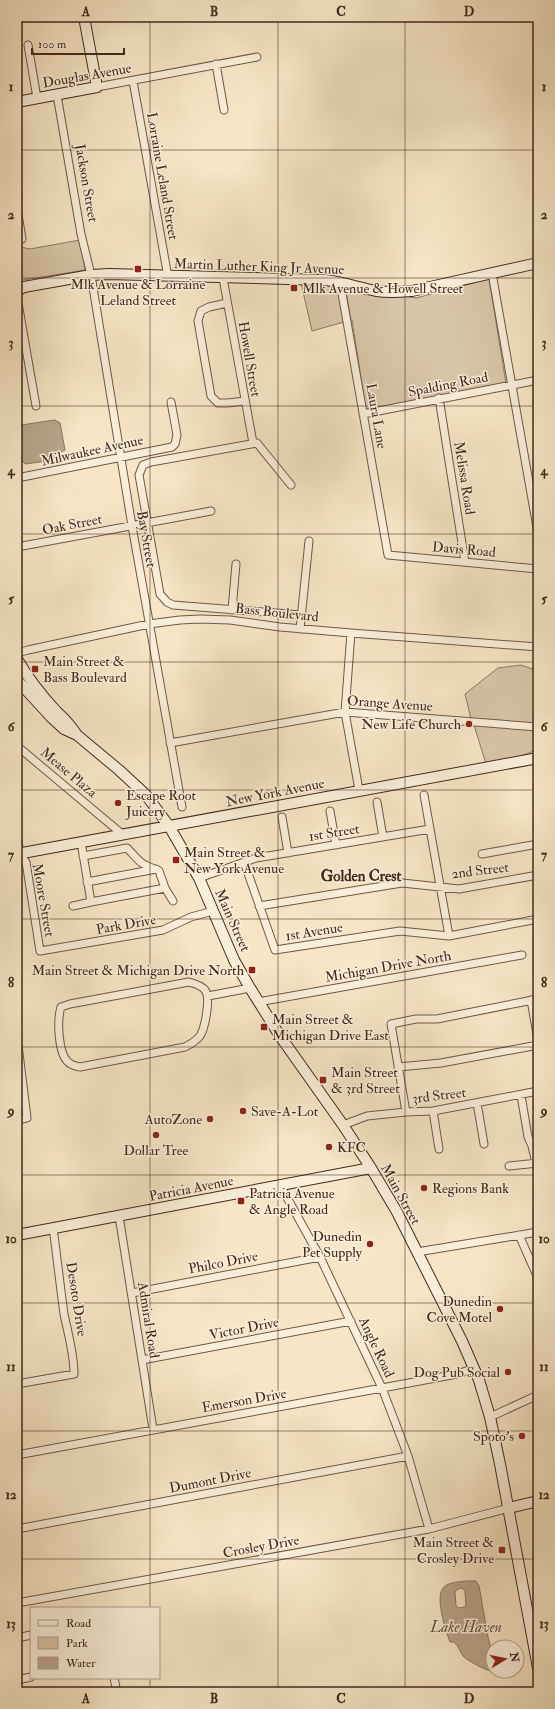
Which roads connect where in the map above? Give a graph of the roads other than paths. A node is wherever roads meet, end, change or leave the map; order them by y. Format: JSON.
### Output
{"nodes":[{"id":1,"x":84,"y":17,"type":"edge"},
{"id":2,"x":28,"y":45,"type":"dead end"},
{"id":3,"x":256,"y":57,"type":"dead end"},
{"id":4,"x":216,"y":64,"type":"junction"},
{"id":5,"x":133,"y":81,"type":"junction"},
{"id":6,"x":98,"y":86,"type":"junction"},
{"id":7,"x":57,"y":95,"type":"junction"},
{"id":8,"x":37,"y":98,"type":"junction"},
{"id":9,"x":17,"y":102,"type":"edge"},
{"id":10,"x":224,"y":110,"type":"dead end"},
{"id":11,"x":17,"y":208,"type":"edge"},
{"id":12,"x":22,"y":240,"type":"dead end"},
{"id":13,"x":538,"y":263,"type":"edge"},
{"id":14,"x":492,"y":273,"type":"junction"},
{"id":15,"x":91,"y":275,"type":"junction"},
{"id":16,"x":168,"y":277,"type":"junction"},
{"id":17,"x":223,"y":278,"type":"junction"},
{"id":18,"x":340,"y":282,"type":"junction"},
{"id":19,"x":19,"y":288,"type":"edge"},
{"id":20,"x":17,"y":297,"type":"edge"},
{"id":21,"x":227,"y":303,"type":"junction"},
{"id":22,"x":538,"y":380,"type":"edge"},
{"id":23,"x":512,"y":385,"type":"junction"},
{"id":24,"x":439,"y":398,"type":"junction"},
{"id":25,"x":244,"y":401,"type":"junction"},
{"id":26,"x":171,"y":402,"type":"dead end"},
{"id":27,"x":36,"y":406,"type":"dead end"},
{"id":28,"x":363,"y":414,"type":"junction"},
{"id":29,"x":255,"y":443,"type":"junction"},
{"id":30,"x":120,"y":458,"type":"junction"},
{"id":31,"x":17,"y":478,"type":"edge"},
{"id":32,"x":291,"y":485,"type":"dead end"},
{"id":33,"x":211,"y":511,"type":"dead end"},
{"id":34,"x":147,"y":522,"type":"junction"},
{"id":35,"x":132,"y":526,"type":"junction"},
{"id":36,"x":538,"y":533,"type":"edge"},
{"id":37,"x":309,"y":541,"type":"dead end"},
{"id":38,"x":17,"y":547,"type":"edge"},
{"id":39,"x":388,"y":555,"type":"joint"},
{"id":40,"x":465,"y":562,"type":"junction"},
{"id":41,"x":236,"y":564,"type":"dead end"},
{"id":42,"x":538,"y":569,"type":"edge"},
{"id":43,"x":232,"y":610,"type":"junction"},
{"id":44,"x":301,"y":615,"type":"junction"},
{"id":45,"x":149,"y":624,"type":"junction"},
{"id":46,"x":300,"y":629,"type":"junction"},
{"id":47,"x":351,"y":633,"type":"junction"},
{"id":48,"x":538,"y":647,"type":"edge"},
{"id":49,"x":17,"y":653,"type":"edge"},
{"id":50,"x":17,"y":659,"type":"edge"},
{"id":51,"x":17,"y":680,"type":"edge"},
{"id":52,"x":345,"y":712,"type":"junction"},
{"id":53,"x":538,"y":727,"type":"edge"},
{"id":54,"x":77,"y":735,"type":"junction"},
{"id":55,"x":170,"y":743,"type":"junction"},
{"id":56,"x":17,"y":746,"type":"edge"},
{"id":57,"x":538,"y":758,"type":"edge"},
{"id":58,"x":359,"y":790,"type":"junction"},
{"id":59,"x":424,"y":795,"type":"dead end"},
{"id":60,"x":377,"y":802,"type":"dead end"},
{"id":61,"x":182,"y":806,"type":"dead end"},
{"id":62,"x":330,"y":811,"type":"dead end"},
{"id":63,"x":282,"y":817,"type":"dead end"},
{"id":64,"x":169,"y":826,"type":"junction"},
{"id":65,"x":430,"y":829,"type":"junction"},
{"id":66,"x":17,"y":834,"type":"edge"},
{"id":67,"x":122,"y":834,"type":"junction"},
{"id":68,"x":383,"y":837,"type":"junction"},
{"id":69,"x":81,"y":842,"type":"junction"},
{"id":70,"x":538,"y":844,"type":"edge"},
{"id":71,"x":336,"y":845,"type":"junction"},
{"id":72,"x":288,"y":853,"type":"junction"},
{"id":73,"x":19,"y":854,"type":"edge"},
{"id":74,"x":482,"y":854,"type":"dead end"},
{"id":75,"x":83,"y":856,"type":"junction"},
{"id":76,"x":244,"y":862,"type":"junction"},
{"id":77,"x":156,"y":869,"type":"junction"},
{"id":78,"x":538,"y":876,"type":"edge"},
{"id":79,"x":199,"y":878,"type":"junction"},
{"id":80,"x":87,"y":882,"type":"junction"},
{"id":81,"x":440,"y":887,"type":"junction"},
{"id":82,"x":165,"y":888,"type":"junction"},
{"id":83,"x":173,"y":901,"type":"dead end"},
{"id":84,"x":91,"y":902,"type":"junction"},
{"id":85,"x":73,"y":906,"type":"dead end"},
{"id":86,"x":260,"y":906,"type":"junction"},
{"id":87,"x":213,"y":911,"type":"junction"},
{"id":88,"x":538,"y":919,"type":"edge"},
{"id":89,"x":449,"y":936,"type":"junction"},
{"id":90,"x":40,"y":951,"type":"joint"},
{"id":91,"x":522,"y":955,"type":"dead end"},
{"id":92,"x":250,"y":988,"type":"junction"},
{"id":93,"x":208,"y":996,"type":"junction"},
{"id":94,"x":535,"y":999,"type":"edge"},
{"id":95,"x":258,"y":1002,"type":"junction"},
{"id":96,"x":17,"y":1037,"type":"edge"},
{"id":97,"x":538,"y":1040,"type":"edge"},
{"id":98,"x":538,"y":1045,"type":"edge"},
{"id":99,"x":398,"y":1067,"type":"junction"},
{"id":100,"x":538,"y":1092,"type":"edge"},
{"id":101,"x":520,"y":1095,"type":"junction"},
{"id":102,"x":477,"y":1103,"type":"junction"},
{"id":103,"x":406,"y":1112,"type":"junction"},
{"id":104,"x":433,"y":1112,"type":"junction"},
{"id":105,"x":17,"y":1120,"type":"edge"},
{"id":106,"x":343,"y":1125,"type":"junction"},
{"id":107,"x":484,"y":1144,"type":"dead end"},
{"id":108,"x":439,"y":1149,"type":"dead end"},
{"id":109,"x":537,"y":1163,"type":"edge"},
{"id":110,"x":509,"y":1166,"type":"dead end"},
{"id":111,"x":371,"y":1168,"type":"junction"},
{"id":112,"x":280,"y":1185,"type":"junction"},
{"id":113,"x":119,"y":1216,"type":"junction"},
{"id":114,"x":53,"y":1228,"type":"junction"},
{"id":115,"x":538,"y":1232,"type":"edge"},
{"id":116,"x":17,"y":1235,"type":"edge"},
{"id":117,"x":519,"y":1235,"type":"junction"},
{"id":118,"x":417,"y":1252,"type":"junction"},
{"id":119,"x":320,"y":1258,"type":"junction"},
{"id":120,"x":538,"y":1278,"type":"edge"},
{"id":121,"x":132,"y":1293,"type":"junction"},
{"id":122,"x":351,"y":1321,"type":"junction"},
{"id":123,"x":142,"y":1360,"type":"junction"},
{"id":124,"x":475,"y":1368,"type":"junction"},
{"id":125,"x":17,"y":1384,"type":"edge"},
{"id":126,"x":382,"y":1388,"type":"junction"},
{"id":127,"x":538,"y":1395,"type":"edge"},
{"id":128,"x":490,"y":1417,"type":"junction"},
{"id":129,"x":154,"y":1429,"type":"junction"},
{"id":130,"x":17,"y":1455,"type":"edge"},
{"id":131,"x":408,"y":1456,"type":"junction"},
{"id":132,"x":538,"y":1501,"type":"edge"},
{"id":133,"x":509,"y":1508,"type":"junction"},
{"id":134,"x":17,"y":1529,"type":"edge"},
{"id":135,"x":429,"y":1529,"type":"junction"},
{"id":136,"x":17,"y":1603,"type":"edge"},
{"id":137,"x":30,"y":1635,"type":"edge"},
{"id":138,"x":17,"y":1638,"type":"edge"},
{"id":139,"x":538,"y":1668,"type":"edge"},
{"id":140,"x":30,"y":1677,"type":"edge"},
{"id":141,"x":114,"y":1679,"type":"edge"},
{"id":142,"x":17,"y":1680,"type":"edge"},
{"id":143,"x":117,"y":1692,"type":"edge"}],
"edges":[{"from":1,"to":6,"type":"street"},
{"from":2,"to":8,"type":"street"},
{"from":3,"to":4,"type":"street","name":"Douglas Avenue"},
{"from":4,"to":5,"type":"street","name":"Douglas Avenue"},
{"from":4,"to":10,"type":"street"},
{"from":5,"to":6,"type":"street","name":"Douglas Avenue"},
{"from":5,"to":16,"type":"street","name":"Lorraine Leland Street"},
{"from":6,"to":7,"type":"street","name":"Douglas Avenue"},
{"from":7,"to":8,"type":"street","name":"Douglas Avenue"},
{"from":7,"to":15,"type":"street","name":"Jackson Street"},
{"from":8,"to":9,"type":"street","name":"Douglas Avenue"},
{"from":11,"to":12,"type":"street"},
{"from":13,"to":14,"type":"street","name":"Martin Luther King Jr Avenue"},
{"from":14,"to":18,"type":"street","name":"Martin Luther King Jr Avenue"},
{"from":14,"to":23,"type":"street"},
{"from":15,"to":16,"type":"street","name":"Martin Luther King Jr Avenue"},
{"from":15,"to":19,"type":"street","name":"Martin Luther King Jr Avenue"},
{"from":15,"to":30,"type":"street","name":"Bay Street"},
{"from":16,"to":17,"type":"street","name":"Martin Luther King Jr Avenue"},
{"from":17,"to":18,"type":"street","name":"Martin Luther King Jr Avenue"},
{"from":17,"to":21,"type":"street","name":"Howell Street"},
{"from":18,"to":28,"type":"street","name":"Laura Lane"},
{"from":20,"to":27,"type":"street"},
{"from":21,"to":25,"type":"street","name":"Howell Street"},
{"from":21,"to":25,"type":"street"},
{"from":22,"to":23,"type":"street","name":"Spalding Road"},
{"from":23,"to":24,"type":"street","name":"Spalding Road"},
{"from":23,"to":36,"type":"street"},
{"from":24,"to":28,"type":"street","name":"Spalding Road"},
{"from":24,"to":40,"type":"street","name":"Melissa Road"},
{"from":25,"to":29,"type":"street","name":"Howell Street"},
{"from":26,"to":30,"type":"street","name":"Milwaukee Avenue"},
{"from":28,"to":39,"type":"street","name":"Laura Lane"},
{"from":29,"to":32,"type":"street"},
{"from":29,"to":34,"type":"street"},
{"from":30,"to":31,"type":"street","name":"Milwaukee Avenue"},
{"from":30,"to":35,"type":"street","name":"Bay Street"},
{"from":33,"to":34,"type":"street","name":"Oak Street"},
{"from":34,"to":35,"type":"street","name":"Oak Street"},
{"from":34,"to":43,"type":"street"},
{"from":35,"to":38,"type":"street","name":"Oak Street"},
{"from":35,"to":45,"type":"street","name":"Bay Street"},
{"from":37,"to":44,"type":"street"},
{"from":39,"to":40,"type":"street","name":"Davis Road"},
{"from":40,"to":42,"type":"street","name":"Davis Road"},
{"from":41,"to":43,"type":"street"},
{"from":43,"to":44,"type":"street"},
{"from":44,"to":46,"type":"street"},
{"from":45,"to":46,"type":"street","name":"Bass Boulevard"},
{"from":45,"to":49,"type":"street","name":"Bass Boulevard"},
{"from":45,"to":55,"type":"street","name":"Bay Street"},
{"from":46,"to":47,"type":"street","name":"Bass Boulevard"},
{"from":47,"to":48,"type":"street","name":"Bass Boulevard"},
{"from":47,"to":52,"type":"street"},
{"from":50,"to":54,"type":"street","name":"Main Street"},
{"from":51,"to":54,"type":"street","name":"Main Street"},
{"from":52,"to":53,"type":"street","name":"Orange Avenue"},
{"from":52,"to":55,"type":"street","name":"Orange Avenue"},
{"from":52,"to":58,"type":"street"},
{"from":54,"to":64,"type":"street","name":"Main Street"},
{"from":55,"to":61,"type":"street","name":"Bay Street"},
{"from":56,"to":67,"type":"street","name":"Mease Plaza"},
{"from":57,"to":58,"type":"street","name":"New York Avenue"},
{"from":58,"to":64,"type":"street","name":"New York Avenue"},
{"from":59,"to":65,"type":"street"},
{"from":60,"to":68,"type":"street"},
{"from":62,"to":71,"type":"street"},
{"from":63,"to":72,"type":"street"},
{"from":64,"to":67,"type":"street","name":"New York Avenue"},
{"from":64,"to":79,"type":"street","name":"Main Street"},
{"from":65,"to":68,"type":"street","name":"1st Street"},
{"from":65,"to":81,"type":"street"},
{"from":66,"to":73,"type":"street","name":"Moore Street"},
{"from":67,"to":69,"type":"street","name":"New York Avenue"},
{"from":68,"to":71,"type":"street","name":"1st Street"},
{"from":69,"to":73,"type":"street","name":"New York Avenue"},
{"from":69,"to":75,"type":"street"},
{"from":70,"to":74,"type":"street"},
{"from":71,"to":72,"type":"street","name":"1st Street"},
{"from":72,"to":76,"type":"street","name":"1st Street"},
{"from":73,"to":90,"type":"street","name":"Moore Street"},
{"from":75,"to":77,"type":"street"},
{"from":75,"to":80,"type":"street"},
{"from":76,"to":79,"type":"street"},
{"from":76,"to":86,"type":"street","name":"1st Avenue"},
{"from":77,"to":80,"type":"street"},
{"from":77,"to":82,"type":"street"},
{"from":78,"to":81,"type":"street","name":"2nd Street"},
{"from":79,"to":87,"type":"street","name":"Main Street"},
{"from":80,"to":84,"type":"street"},
{"from":81,"to":86,"type":"street","name":"2nd Street"},
{"from":81,"to":89,"type":"street"},
{"from":82,"to":83,"type":"street"},
{"from":82,"to":84,"type":"street"},
{"from":84,"to":85,"type":"street"},
{"from":86,"to":89,"type":"street","name":"1st Avenue"},
{"from":87,"to":90,"type":"street","name":"Park Drive"},
{"from":87,"to":92,"type":"street","name":"Main Street"},
{"from":88,"to":89,"type":"street"},
{"from":91,"to":95,"type":"street","name":"Michigan Drive North"},
{"from":92,"to":93,"type":"street"},
{"from":92,"to":95,"type":"street","name":"Main Street"},
{"from":93,"to":93,"type":"street"},
{"from":94,"to":97,"type":"street"},
{"from":94,"to":99,"type":"street"},
{"from":95,"to":106,"type":"street","name":"Main Street"},
{"from":96,"to":105,"type":"street"},
{"from":98,"to":99,"type":"street"},
{"from":99,"to":103,"type":"street"},
{"from":100,"to":101,"type":"street","name":"3rd Street"},
{"from":101,"to":102,"type":"street","name":"3rd Street"},
{"from":101,"to":109,"type":"street"},
{"from":102,"to":104,"type":"street","name":"3rd Street"},
{"from":102,"to":107,"type":"street"},
{"from":103,"to":104,"type":"street","name":"3rd Street"},
{"from":103,"to":106,"type":"street","name":"3rd Street"},
{"from":104,"to":108,"type":"street"},
{"from":106,"to":111,"type":"street","name":"Main Street"},
{"from":109,"to":110,"type":"street"},
{"from":111,"to":112,"type":"street","name":"Patricia Avenue"},
{"from":111,"to":118,"type":"street","name":"Main Street"},
{"from":112,"to":113,"type":"street","name":"Patricia Avenue"},
{"from":112,"to":119,"type":"street","name":"Angle Road"},
{"from":113,"to":114,"type":"street","name":"Patricia Avenue"},
{"from":113,"to":121,"type":"street","name":"Admiral Road"},
{"from":114,"to":116,"type":"street","name":"Patricia Avenue"},
{"from":114,"to":125,"type":"street","name":"Desoto Drive"},
{"from":115,"to":117,"type":"street"},
{"from":117,"to":118,"type":"street"},
{"from":117,"to":120,"type":"street"},
{"from":118,"to":124,"type":"street","name":"Main Street"},
{"from":119,"to":121,"type":"street","name":"Philco Drive"},
{"from":119,"to":122,"type":"street","name":"Angle Road"},
{"from":121,"to":123,"type":"street","name":"Admiral Road"},
{"from":122,"to":123,"type":"street","name":"Victor Drive"},
{"from":122,"to":126,"type":"street","name":"Angle Road"},
{"from":123,"to":129,"type":"street","name":"Admiral Road"},
{"from":124,"to":126,"type":"street","name":"Emerson Drive"},
{"from":124,"to":128,"type":"street","name":"Main Street"},
{"from":126,"to":129,"type":"street","name":"Emerson Drive"},
{"from":126,"to":131,"type":"street","name":"Angle Road"},
{"from":127,"to":128,"type":"street"},
{"from":128,"to":133,"type":"street","name":"Main Street"},
{"from":129,"to":130,"type":"street","name":"Emerson Drive"},
{"from":131,"to":134,"type":"street","name":"Dumont Drive"},
{"from":131,"to":135,"type":"street","name":"Angle Road"},
{"from":132,"to":133,"type":"street"},
{"from":133,"to":135,"type":"street","name":"Crosley Drive"},
{"from":133,"to":139,"type":"street","name":"Main Street"},
{"from":135,"to":136,"type":"street","name":"Crosley Drive"},
{"from":137,"to":138,"type":"street"},
{"from":140,"to":142,"type":"street"},
{"from":141,"to":143,"type":"street"}]}
